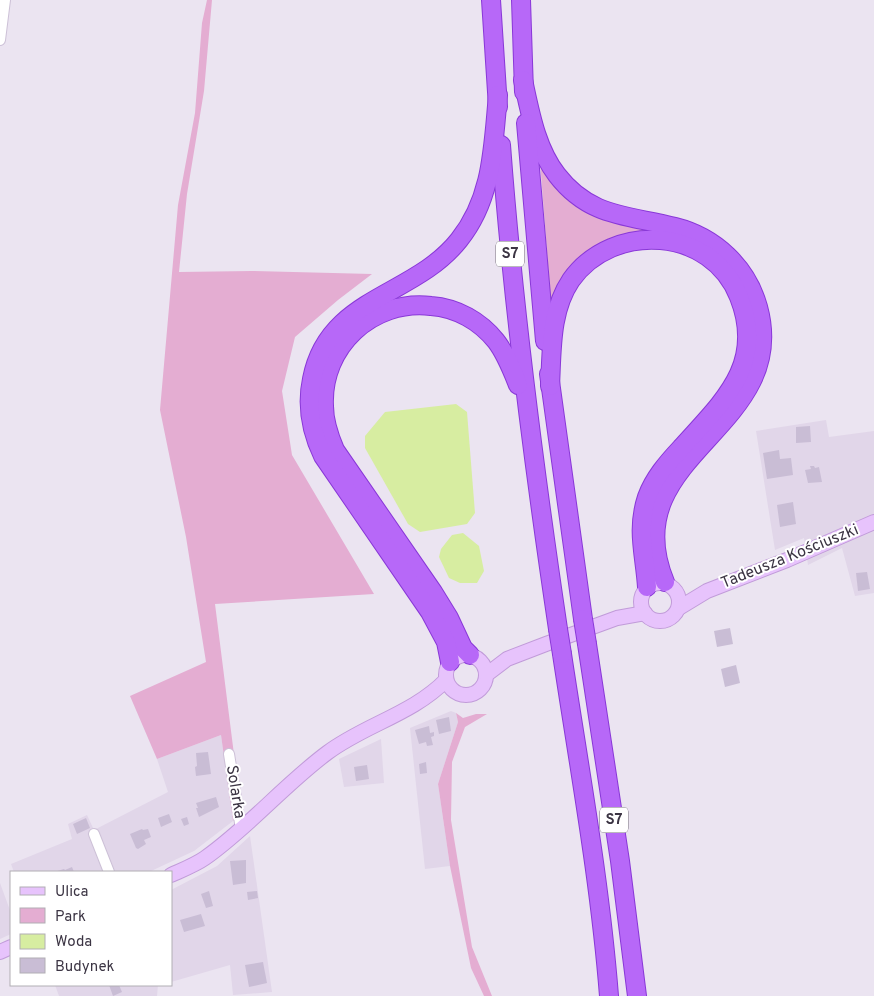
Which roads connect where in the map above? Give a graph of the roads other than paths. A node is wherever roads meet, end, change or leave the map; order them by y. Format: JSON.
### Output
{"nodes":[{"id":1,"x":5,"y":0,"type":"edge"},
{"id":2,"x":491,"y":0,"type":"edge"},
{"id":3,"x":521,"y":0,"type":"edge"},
{"id":4,"x":0,"y":40,"type":"edge"},
{"id":5,"x":523,"y":80,"type":"junction"},
{"id":6,"x":498,"y":95,"type":"junction"},
{"id":7,"x":550,"y":386,"type":"junction"},
{"id":8,"x":527,"y":413,"type":"junction"},
{"id":9,"x":874,"y":522,"type":"edge"},
{"id":10,"x":671,"y":587,"type":"junction"},
{"id":11,"x":707,"y":591,"type":"junction"},
{"id":12,"x":644,"y":601,"type":"junction"},
{"id":13,"x":680,"y":608,"type":"junction"},
{"id":14,"x":475,"y":658,"type":"junction"},
{"id":15,"x":507,"y":659,"type":"junction"},
{"id":16,"x":450,"y":662,"type":"junction"},
{"id":17,"x":486,"y":675,"type":"junction"},
{"id":18,"x":446,"y":680,"type":"junction"},
{"id":19,"x":458,"y":693,"type":"junction"},
{"id":20,"x":417,"y":704,"type":"junction"},
{"id":21,"x":230,"y":754,"type":"dead end"},
{"id":22,"x":241,"y":830,"type":"junction"},
{"id":23,"x":94,"y":834,"type":"dead end"},
{"id":24,"x":109,"y":871,"type":"edge"},
{"id":25,"x":172,"y":875,"type":"edge"},
{"id":26,"x":609,"y":996,"type":"edge"},
{"id":27,"x":636,"y":996,"type":"edge"}],
"edges":[{"from":1,"to":4,"type":"street"},
{"from":2,"to":6,"type":"highway","number":"S7"},
{"from":3,"to":5,"type":"highway","number":"S7"},
{"from":5,"to":7,"type":"highway","number":"S7"},
{"from":5,"to":10,"type":"highway"},
{"from":6,"to":8,"type":"highway","number":"S7"},
{"from":6,"to":16,"type":"highway"},
{"from":7,"to":12,"type":"highway"},
{"from":7,"to":27,"type":"highway","number":"S7","bridge":true},
{"from":8,"to":14,"type":"highway"},
{"from":8,"to":26,"type":"highway","number":"S7","bridge":true},
{"from":9,"to":11,"type":"street","name":"Tadeusza Kościuszki"},
{"from":10,"to":11,"type":"street","name":"Tadeusza Kościuszki"},
{"from":10,"to":12,"type":"street"},
{"from":10,"to":13,"type":"street"},
{"from":11,"to":13,"type":"street","name":"Tadeusza Kościuszki"},
{"from":12,"to":13,"type":"street"},
{"from":12,"to":15,"type":"street"},
{"from":14,"to":15,"type":"street"},
{"from":14,"to":16,"type":"street"},
{"from":14,"to":17,"type":"street"},
{"from":15,"to":17,"type":"street"},
{"from":16,"to":18,"type":"street"},
{"from":17,"to":19,"type":"street"},
{"from":18,"to":19,"type":"street"},
{"from":18,"to":20,"type":"street"},
{"from":19,"to":20,"type":"street"},
{"from":20,"to":22,"type":"street"},
{"from":21,"to":22,"type":"street","name":"Solarka"},
{"from":22,"to":25,"type":"street"},
{"from":23,"to":24,"type":"street"}]}
